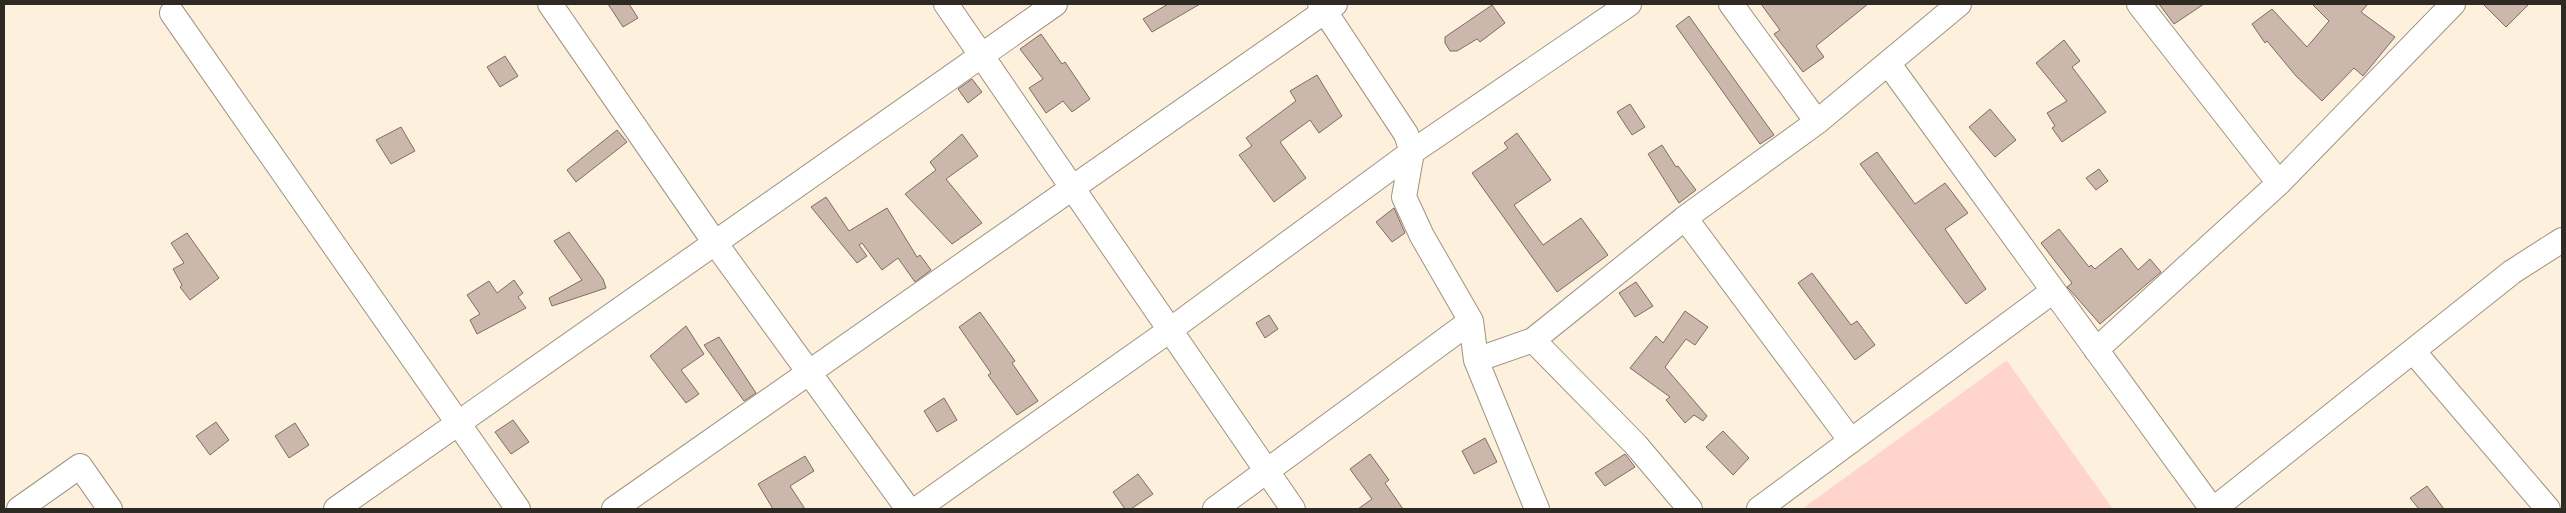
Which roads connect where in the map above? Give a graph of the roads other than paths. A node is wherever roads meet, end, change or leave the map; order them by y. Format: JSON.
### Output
{"nodes":[{"id":1,"x":550,"y":4,"type":"edge"},
{"id":2,"x":946,"y":4,"type":"edge"},
{"id":3,"x":1055,"y":4,"type":"edge"},
{"id":4,"x":1629,"y":4,"type":"edge"},
{"id":5,"x":1731,"y":4,"type":"edge"},
{"id":6,"x":1959,"y":4,"type":"edge"},
{"id":7,"x":2139,"y":4,"type":"edge"},
{"id":8,"x":2454,"y":4,"type":"edge"},
{"id":9,"x":1327,"y":6,"type":"edge"},
{"id":10,"x":172,"y":13,"type":"dead end"},
{"id":11,"x":981,"y":55,"type":"junction"},
{"id":12,"x":1888,"y":63,"type":"junction"},
{"id":13,"x":1817,"y":122,"type":"junction"},
{"id":14,"x":1412,"y":152,"type":"junction"},
{"id":15,"x":2279,"y":183,"type":"junction"},
{"id":16,"x":1072,"y":187,"type":"junction"},
{"id":17,"x":1685,"y":218,"type":"junction"},
{"id":18,"x":2562,"y":240,"type":"edge"},
{"id":19,"x":715,"y":242,"type":"junction"},
{"id":20,"x":2053,"y":291,"type":"junction"},
{"id":21,"x":1471,"y":321,"type":"junction"},
{"id":22,"x":1170,"y":330,"type":"junction"},
{"id":23,"x":1533,"y":340,"type":"junction"},
{"id":24,"x":2096,"y":350,"type":"junction"},
{"id":25,"x":2412,"y":351,"type":"junction"},
{"id":26,"x":1476,"y":360,"type":"junction"},
{"id":27,"x":809,"y":372,"type":"junction"},
{"id":28,"x":458,"y":423,"type":"junction"},
{"id":29,"x":1851,"y":441,"type":"junction"},
{"id":30,"x":1268,"y":472,"type":"junction"},
{"id":31,"x":19,"y":509,"type":"edge"},
{"id":32,"x":110,"y":509,"type":"edge"},
{"id":33,"x":336,"y":509,"type":"edge"},
{"id":34,"x":518,"y":509,"type":"edge"},
{"id":35,"x":614,"y":509,"type":"edge"},
{"id":36,"x":908,"y":509,"type":"edge"},
{"id":37,"x":917,"y":509,"type":"edge"},
{"id":38,"x":1215,"y":509,"type":"edge"},
{"id":39,"x":1293,"y":509,"type":"edge"},
{"id":40,"x":1537,"y":509,"type":"edge"},
{"id":41,"x":1690,"y":509,"type":"edge"},
{"id":42,"x":1759,"y":509,"type":"edge"},
{"id":43,"x":2213,"y":509,"type":"edge"},
{"id":44,"x":2548,"y":509,"type":"edge"}],
"edges":[{"from":1,"to":19,"type":"street"},
{"from":2,"to":11,"type":"street"},
{"from":3,"to":11,"type":"street"},
{"from":4,"to":14,"type":"street"},
{"from":5,"to":13,"type":"street"},
{"from":6,"to":12,"type":"street"},
{"from":7,"to":15,"type":"street"},
{"from":8,"to":15,"type":"street"},
{"from":9,"to":14,"type":"street"},
{"from":9,"to":16,"type":"street"},
{"from":10,"to":28,"type":"street"},
{"from":11,"to":16,"type":"street"},
{"from":11,"to":19,"type":"street"},
{"from":12,"to":13,"type":"street"},
{"from":12,"to":20,"type":"street"},
{"from":13,"to":17,"type":"street"},
{"from":14,"to":21,"type":"street"},
{"from":14,"to":22,"type":"street"},
{"from":15,"to":24,"type":"street"},
{"from":16,"to":22,"type":"street"},
{"from":16,"to":27,"type":"street"},
{"from":17,"to":23,"type":"street"},
{"from":17,"to":29,"type":"street"},
{"from":18,"to":25,"type":"street"},
{"from":19,"to":27,"type":"street"},
{"from":19,"to":28,"type":"street"},
{"from":20,"to":24,"type":"street"},
{"from":20,"to":29,"type":"street"},
{"from":21,"to":26,"type":"street"},
{"from":21,"to":30,"type":"street"},
{"from":22,"to":30,"type":"street"},
{"from":22,"to":37,"type":"street"},
{"from":23,"to":26,"type":"street"},
{"from":23,"to":41,"type":"street"},
{"from":24,"to":43,"type":"street"},
{"from":25,"to":43,"type":"street"},
{"from":25,"to":44,"type":"street"},
{"from":26,"to":40,"type":"street"},
{"from":27,"to":35,"type":"street"},
{"from":27,"to":36,"type":"street"},
{"from":28,"to":33,"type":"street"},
{"from":28,"to":34,"type":"street"},
{"from":29,"to":42,"type":"street"},
{"from":30,"to":38,"type":"street"},
{"from":30,"to":39,"type":"street"},
{"from":31,"to":32,"type":"street"}]}
